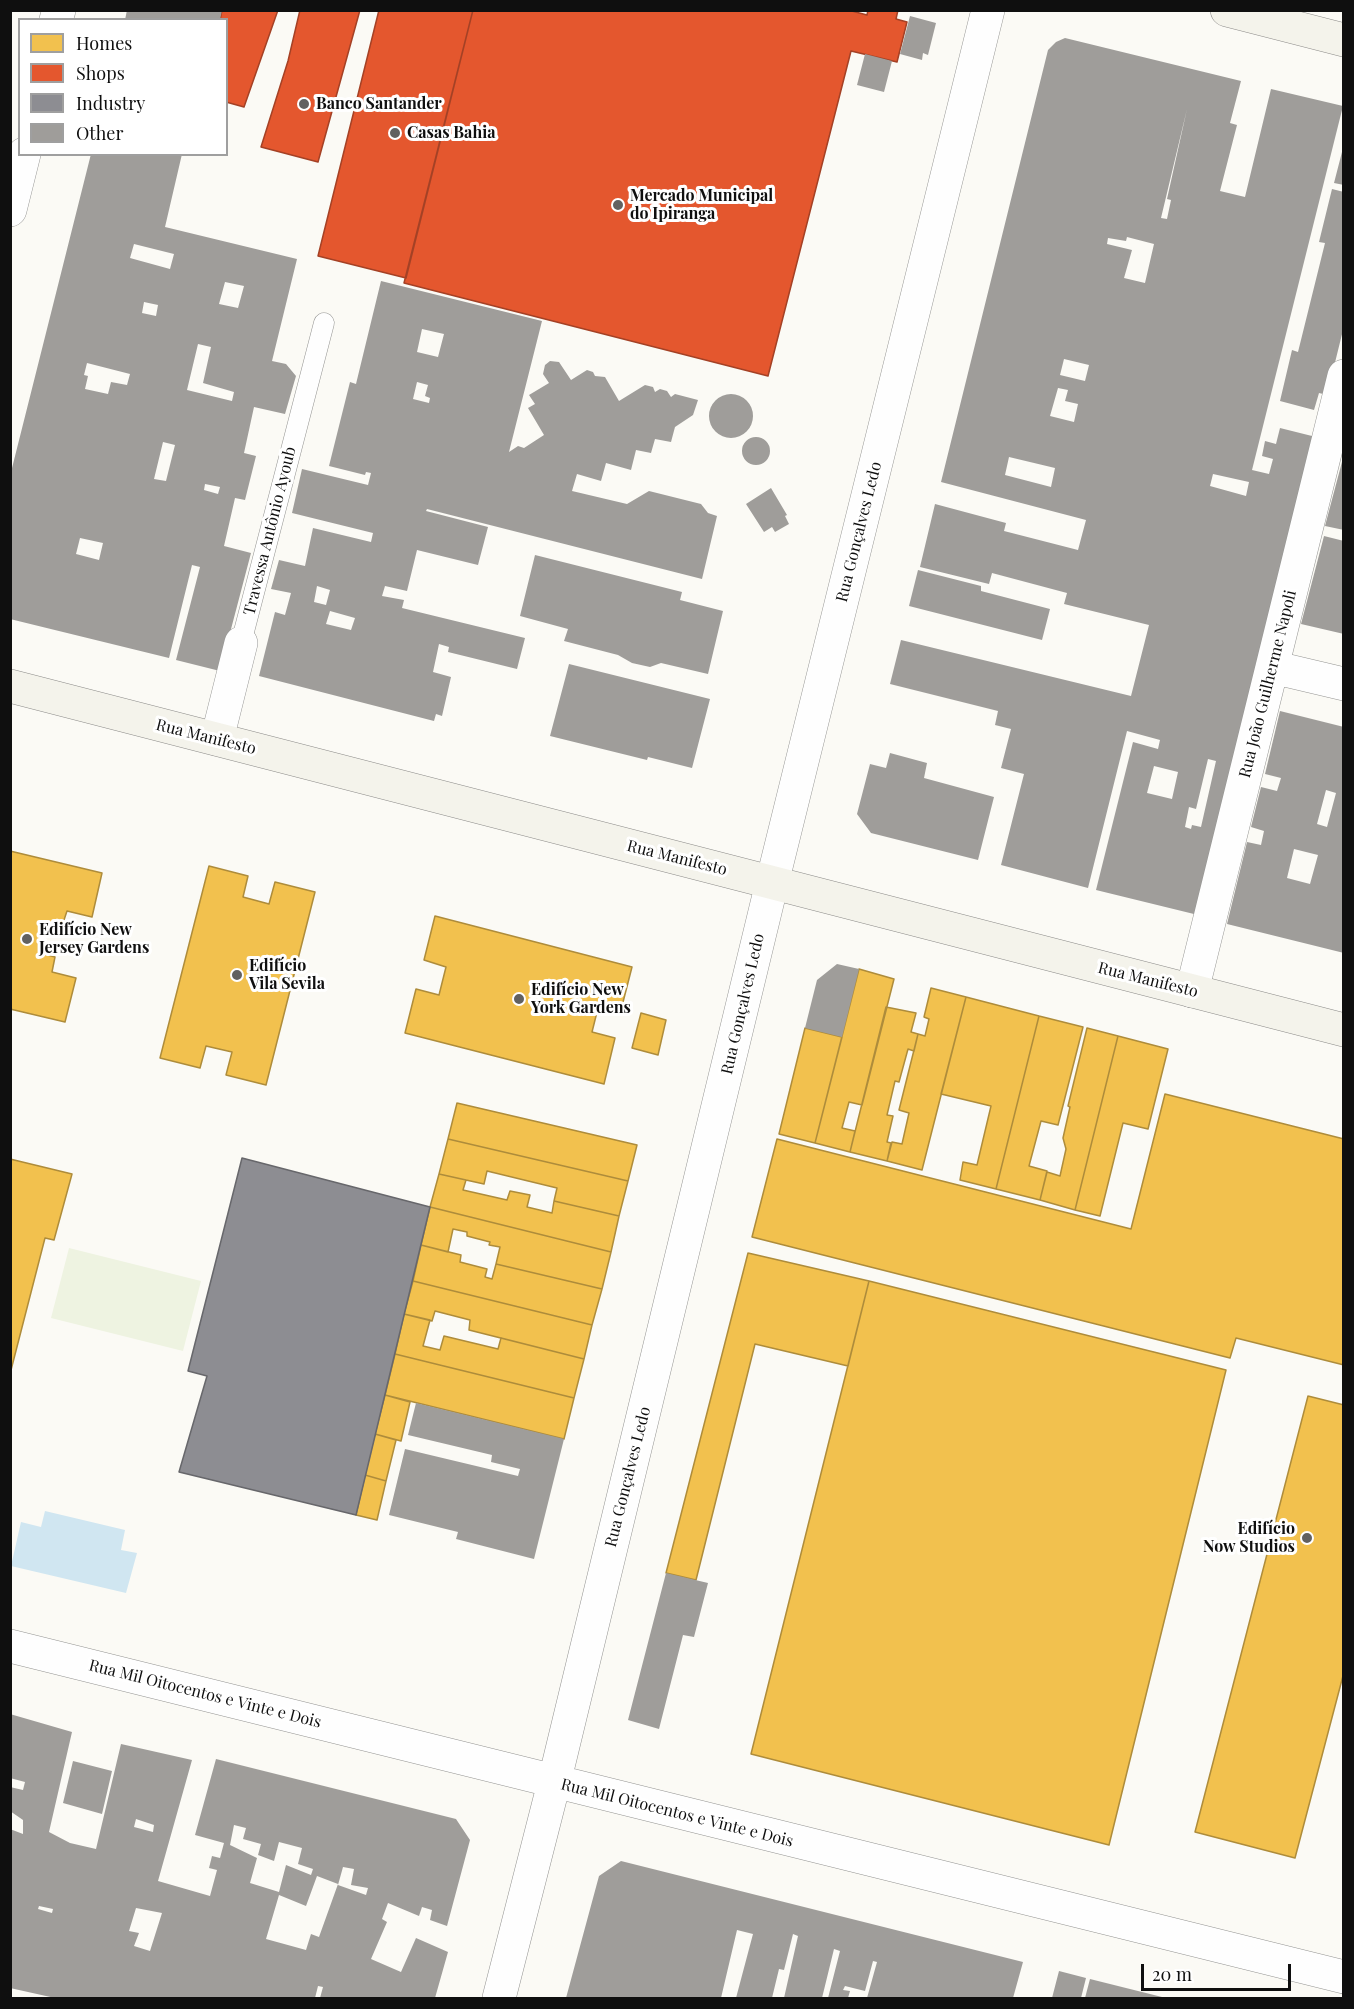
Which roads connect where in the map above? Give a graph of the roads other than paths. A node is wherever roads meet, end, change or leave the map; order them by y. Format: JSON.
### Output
{"nodes":[{"id":1,"x":988,"y":10,"type":"edge"},
{"id":2,"x":1227,"y":10,"type":"edge"},
{"id":3,"x":1344,"y":40,"type":"edge"},
{"id":4,"x":24,"y":156,"type":"edge"},
{"id":5,"x":10,"y":210,"type":"edge"},
{"id":6,"x":324,"y":323,"type":"dead end"},
{"id":7,"x":1344,"y":377,"type":"edge"},
{"id":8,"x":241,"y":643,"type":"joint"},
{"id":9,"x":1272,"y":667,"type":"junction"},
{"id":10,"x":1344,"y":684,"type":"edge"},
{"id":11,"x":10,"y":686,"type":"edge"},
{"id":12,"x":217,"y":740,"type":"junction"},
{"id":13,"x":772,"y":883,"type":"junction"},
{"id":14,"x":1192,"y":991,"type":"junction"},
{"id":15,"x":1344,"y":1030,"type":"edge"},
{"id":16,"x":10,"y":1646,"type":"edge"},
{"id":17,"x":554,"y":1783,"type":"junction"},
{"id":18,"x":1344,"y":1977,"type":"edge"},
{"id":19,"x":499,"y":1998,"type":"edge"}],
"edges":[{"from":1,"to":13,"type":"street","name":"Rua Gonçalves Ledo"},
{"from":2,"to":3,"type":"main road"},
{"from":4,"to":5,"type":"street"},
{"from":6,"to":8,"type":"lane","name":"Travessa Antônio Ayoub"},
{"from":7,"to":9,"type":"street","name":"Rua João Guilherme Napoli"},
{"from":8,"to":12,"type":"street","name":"Travessa Antônio Ayoub"},
{"from":9,"to":10,"type":"street"},
{"from":9,"to":14,"type":"street","name":"Rua João Guilherme Napoli"},
{"from":11,"to":12,"type":"main road","name":"Rua Manifesto"},
{"from":12,"to":13,"type":"main road","name":"Rua Manifesto"},
{"from":13,"to":14,"type":"main road","name":"Rua Manifesto"},
{"from":13,"to":17,"type":"street","name":"Rua Gonçalves Ledo"},
{"from":14,"to":15,"type":"main road","name":"Rua Manifesto"},
{"from":16,"to":17,"type":"street","name":"Rua Mil Oitocentos e Vinte e Dois"},
{"from":17,"to":18,"type":"street","name":"Rua Mil Oitocentos e Vinte e Dois"},
{"from":17,"to":19,"type":"street","name":"Rua Gonçalves Ledo"}]}
